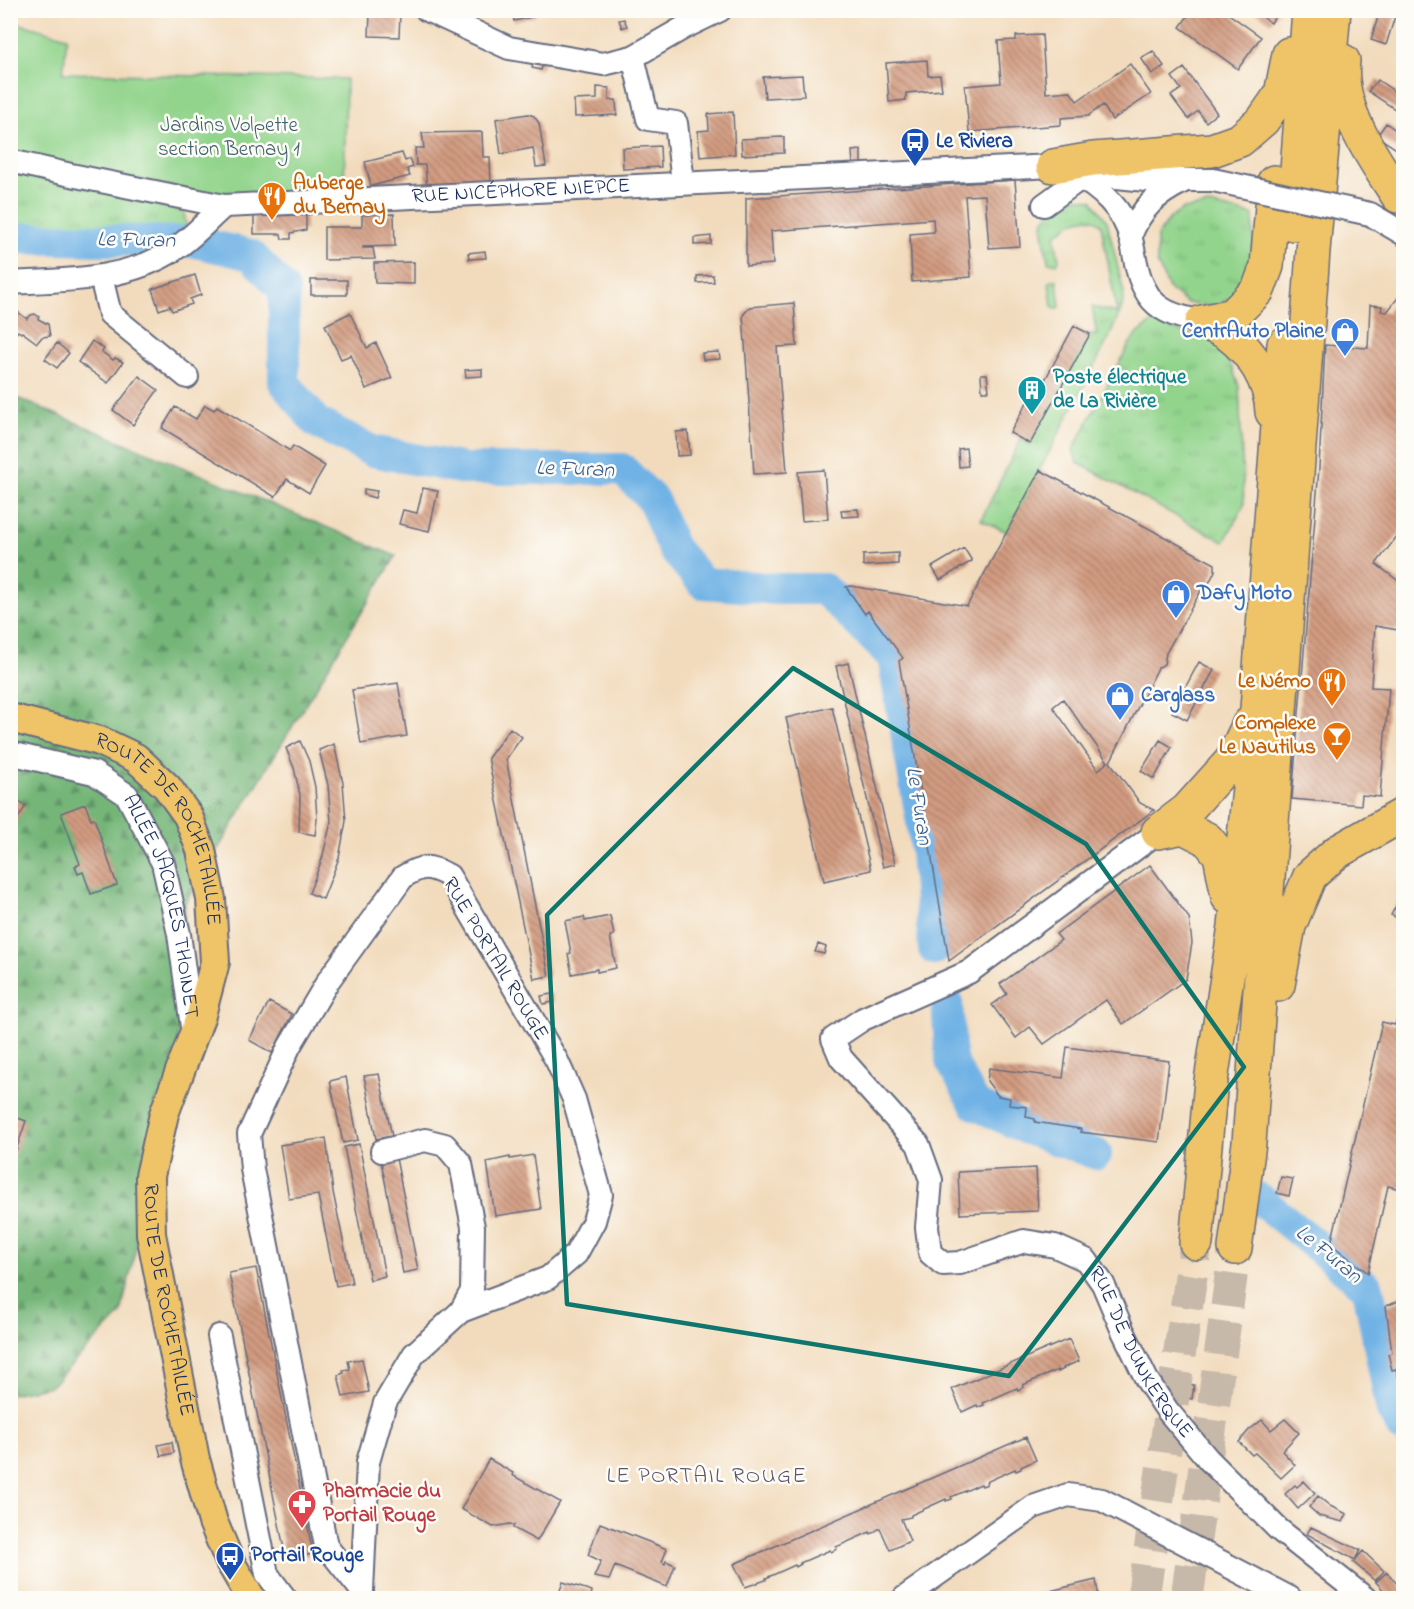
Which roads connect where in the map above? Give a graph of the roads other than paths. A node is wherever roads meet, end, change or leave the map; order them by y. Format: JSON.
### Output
{"nodes":[{"id":1,"x":427,"y":10,"type":"edge"},
{"id":2,"x":720,"y":10,"type":"edge"},
{"id":3,"x":1298,"y":10,"type":"edge"},
{"id":4,"x":1309,"y":10,"type":"edge"},
{"id":5,"x":1334,"y":10,"type":"edge"},
{"id":6,"x":1348,"y":10,"type":"edge"},
{"id":7,"x":633,"y":57,"type":"junction"},
{"id":8,"x":1281,"y":94,"type":"junction"},
{"id":9,"x":10,"y":161,"type":"edge"},
{"id":10,"x":1075,"y":176,"type":"junction"},
{"id":11,"x":1185,"y":180,"type":"junction"},
{"id":12,"x":683,"y":183,"type":"junction"},
{"id":13,"x":1159,"y":193,"type":"junction"},
{"id":14,"x":1401,"y":198,"type":"edge"},
{"id":15,"x":1044,"y":205,"type":"dead end"},
{"id":16,"x":224,"y":206,"type":"junction"},
{"id":17,"x":1404,"y":234,"type":"edge"},
{"id":18,"x":1130,"y":236,"type":"junction"},
{"id":19,"x":101,"y":277,"type":"junction"},
{"id":20,"x":10,"y":284,"type":"edge"},
{"id":21,"x":1258,"y":290,"type":"junction"},
{"id":22,"x":1202,"y":322,"type":"junction"},
{"id":23,"x":1254,"y":360,"type":"junction"},
{"id":24,"x":187,"y":377,"type":"dead end"},
{"id":25,"x":1275,"y":457,"type":"junction"},
{"id":26,"x":1257,"y":709,"type":"junction"},
{"id":27,"x":10,"y":718,"type":"edge"},
{"id":28,"x":10,"y":753,"type":"edge"},
{"id":29,"x":1404,"y":814,"type":"edge"},
{"id":30,"x":1158,"y":831,"type":"junction"},
{"id":31,"x":1235,"y":926,"type":"junction"},
{"id":32,"x":194,"y":1037,"type":"junction"},
{"id":33,"x":1249,"y":1143,"type":"junction"},
{"id":34,"x":382,"y":1151,"type":"dead end"},
{"id":35,"x":1196,"y":1243,"type":"tunnel mouth"},
{"id":36,"x":1235,"y":1248,"type":"tunnel mouth"},
{"id":37,"x":461,"y":1311,"type":"junction"},
{"id":38,"x":219,"y":1336,"type":"dead end"},
{"id":39,"x":361,"y":1595,"type":"edge"},
{"id":40,"x":251,"y":1599,"type":"edge"},
{"id":41,"x":285,"y":1599,"type":"edge"},
{"id":42,"x":904,"y":1599,"type":"edge"},
{"id":43,"x":1290,"y":1599,"type":"edge"},
{"id":44,"x":1365,"y":1599,"type":"edge"}],
"edges":[{"from":1,"to":7,"type":"street"},
{"from":2,"to":7,"type":"street"},
{"from":3,"to":8,"type":"highway"},
{"from":4,"to":25,"type":"highway"},
{"from":5,"to":33,"type":"highway"},
{"from":6,"to":14,"type":"highway"},
{"from":7,"to":12,"type":"street"},
{"from":8,"to":10,"type":"highway"},
{"from":8,"to":21,"type":"highway"},
{"from":9,"to":16,"type":"street","name":"RUE NICÉPHORE NIEPCE"},
{"from":10,"to":11,"type":"street"},
{"from":10,"to":12,"type":"street","name":"RUE NICÉPHORE NIEPCE"},
{"from":10,"to":13,"type":"street"},
{"from":10,"to":15,"type":"street"},
{"from":10,"to":18,"type":"street"},
{"from":11,"to":13,"type":"street"},
{"from":11,"to":17,"type":"street","bridge":true},
{"from":12,"to":16,"type":"street","name":"RUE NICÉPHORE NIEPCE"},
{"from":13,"to":18,"type":"street"},
{"from":16,"to":19,"type":"street"},
{"from":18,"to":22,"type":"street"},
{"from":19,"to":20,"type":"street"},
{"from":19,"to":24,"type":"street"},
{"from":21,"to":22,"type":"highway"},
{"from":21,"to":23,"type":"highway"},
{"from":22,"to":23,"type":"highway"},
{"from":23,"to":25,"type":"highway"},
{"from":25,"to":26,"type":"highway"},
{"from":26,"to":30,"type":"highway"},
{"from":26,"to":31,"type":"highway"},
{"from":27,"to":32,"type":"main road","name":"ROUTE DE ROCHETAILLÉE"},
{"from":28,"to":32,"type":"street","name":"ALLÉE JACQUES THOINET"},
{"from":29,"to":33,"type":"highway"},
{"from":30,"to":31,"type":"highway"},
{"from":30,"to":44,"type":"street","name":"RUE DE DUNKERQUE"},
{"from":31,"to":35,"type":"highway"},
{"from":32,"to":40,"type":"main road","name":"ROUTE DE ROCHETAILLÉE"},
{"from":33,"to":36,"type":"highway"},
{"from":34,"to":37,"type":"street","name":"RUE PORTAIL ROUGE"},
{"from":37,"to":39,"type":"street","name":"RUE PORTAIL ROUGE"},
{"from":37,"to":39,"type":"street","name":"RUE PORTAIL ROUGE"},
{"from":38,"to":41,"type":"street"},
{"from":42,"to":43,"type":"street"}]}
